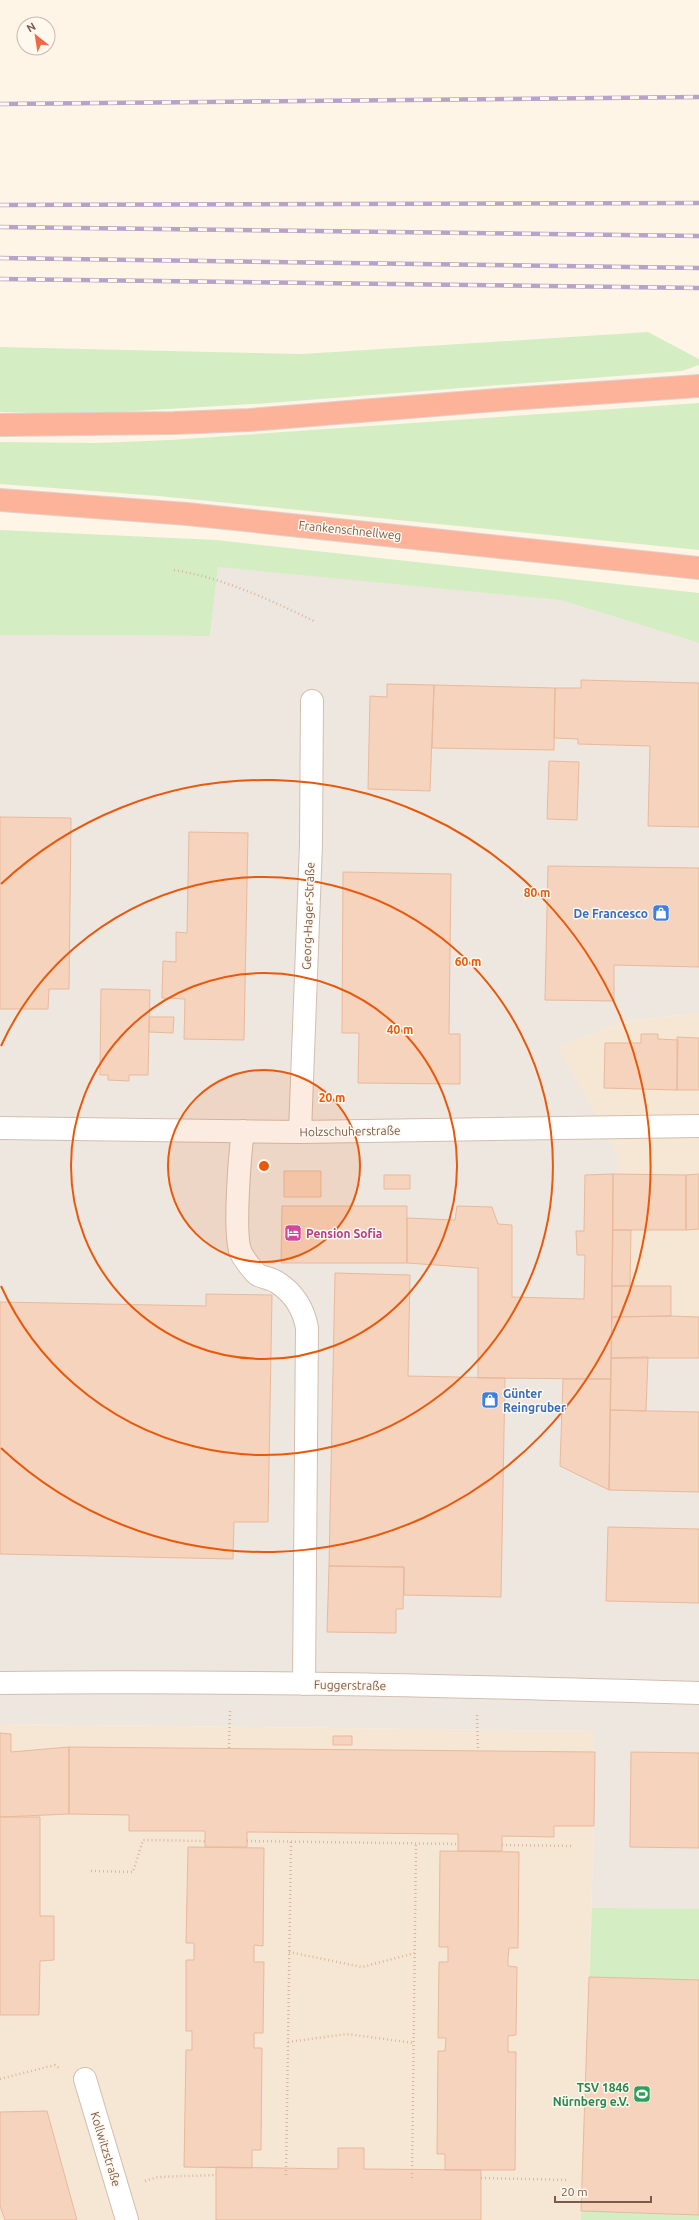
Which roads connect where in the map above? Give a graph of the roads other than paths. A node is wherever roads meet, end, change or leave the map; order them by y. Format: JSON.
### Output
{"nodes":[{"id":1,"x":699,"y":386,"type":"edge"},
{"id":2,"x":0,"y":425,"type":"edge"},
{"id":3,"x":0,"y":500,"type":"edge"},
{"id":4,"x":699,"y":568,"type":"edge"},
{"id":5,"x":312,"y":701,"type":"dead end"},
{"id":6,"x":699,"y":1126,"type":"edge"},
{"id":7,"x":0,"y":1128,"type":"edge"},
{"id":8,"x":243,"y":1131,"type":"junction"},
{"id":9,"x":300,"y":1132,"type":"junction"},
{"id":10,"x":0,"y":1683,"type":"edge"},
{"id":11,"x":304,"y":1684,"type":"junction"},
{"id":12,"x":699,"y":1693,"type":"edge"},
{"id":13,"x":85,"y":2079,"type":"road end"},
{"id":14,"x":127,"y":2220,"type":"edge"}],
"edges":[{"from":1,"to":2,"type":"highway"},
{"from":3,"to":4,"type":"highway","name":"Frankenschnellweg"},
{"from":5,"to":9,"type":"street","name":"Georg-Hager-Straße"},
{"from":6,"to":9,"type":"street","name":"Holzschuherstraße"},
{"from":7,"to":8,"type":"street","name":"Holzschuherstraße"},
{"from":8,"to":9,"type":"street","name":"Holzschuherstraße"},
{"from":8,"to":11,"type":"street"},
{"from":10,"to":11,"type":"street","name":"Fuggerstraße"},
{"from":11,"to":12,"type":"street","name":"Fuggerstraße"},
{"from":13,"to":14,"type":"street","name":"Kollwitzstraße"}]}
